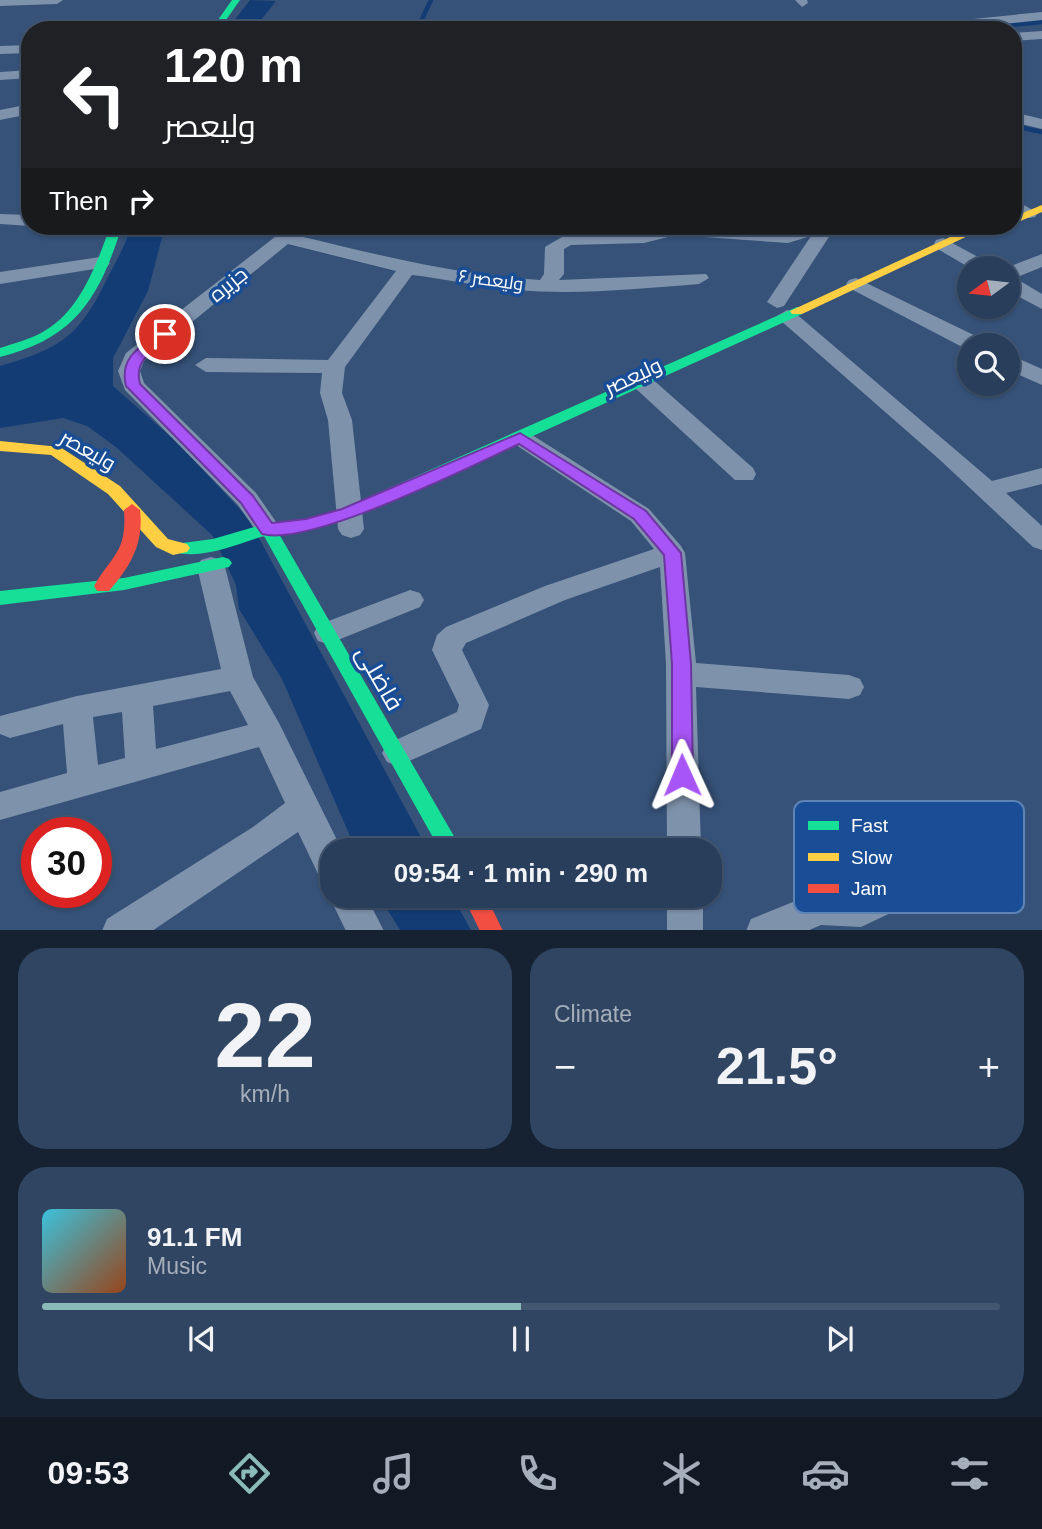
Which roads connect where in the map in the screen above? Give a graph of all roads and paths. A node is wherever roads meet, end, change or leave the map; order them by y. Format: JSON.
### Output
{"nodes":[{"id":1,"x":58,"y":0,"type":"edge"},
{"id":2,"x":236,"y":0,"type":"edge"},
{"id":3,"x":0,"y":2,"type":"edge"},
{"id":4,"x":46,"y":11,"type":"dead end"},
{"id":5,"x":1042,"y":16,"type":"edge"},
{"id":6,"x":221,"y":21,"type":"edge"},
{"id":7,"x":992,"y":21,"type":"edge"},
{"id":8,"x":1042,"y":35,"type":"edge"},
{"id":9,"x":1022,"y":36,"type":"edge"},
{"id":10,"x":21,"y":49,"type":"edge"},
{"id":11,"x":0,"y":50,"type":"edge"},
{"id":12,"x":21,"y":75,"type":"edge"},
{"id":13,"x":0,"y":76,"type":"edge"},
{"id":14,"x":1022,"y":119,"type":"edge"},
{"id":15,"x":1042,"y":124,"type":"edge"},
{"id":16,"x":1042,"y":198,"type":"edge"},
{"id":17,"x":1022,"y":211,"type":"edge"},
{"id":18,"x":0,"y":219,"type":"edge"},
{"id":19,"x":21,"y":220,"type":"edge"},
{"id":20,"x":112,"y":235,"type":"edge"},
{"id":21,"x":289,"y":235,"type":"edge"},
{"id":22,"x":303,"y":235,"type":"edge"},
{"id":23,"x":650,"y":235,"type":"edge"},
{"id":24,"x":764,"y":235,"type":"edge"},
{"id":25,"x":796,"y":235,"type":"edge"},
{"id":26,"x":823,"y":235,"type":"edge"},
{"id":27,"x":944,"y":235,"type":"edge"},
{"id":28,"x":969,"y":235,"type":"edge"},
{"id":29,"x":980,"y":235,"type":"edge"},
{"id":30,"x":955,"y":244,"type":"junction"},
{"id":31,"x":970,"y":256,"type":"edge"},
{"id":32,"x":1042,"y":260,"type":"edge"},
{"id":33,"x":100,"y":263,"type":"junction"},
{"id":34,"x":412,"y":269,"type":"junction"},
{"id":35,"x":1020,"y":269,"type":"edge"},
{"id":36,"x":0,"y":278,"type":"edge"},
{"id":37,"x":699,"y":278,"type":"dead end"},
{"id":38,"x":545,"y":286,"type":"junction"},
{"id":39,"x":862,"y":287,"type":"junction"},
{"id":40,"x":1020,"y":289,"type":"edge"},
{"id":41,"x":1042,"y":303,"type":"edge"},
{"id":42,"x":787,"y":314,"type":"junction"},
{"id":43,"x":957,"y":335,"type":"edge"},
{"id":44,"x":0,"y":353,"type":"edge"},
{"id":45,"x":206,"y":365,"type":"dead end"},
{"id":46,"x":334,"y":367,"type":"junction"},
{"id":47,"x":1020,"y":367,"type":"edge"},
{"id":48,"x":1042,"y":378,"type":"edge"},
{"id":49,"x":647,"y":386,"type":"junction"},
{"id":50,"x":525,"y":442,"type":"junction"},
{"id":51,"x":0,"y":446,"type":"edge"},
{"id":52,"x":744,"y":474,"type":"dead end"},
{"id":53,"x":1042,"y":476,"type":"edge"},
{"id":54,"x":987,"y":490,"type":"junction"},
{"id":55,"x":132,"y":510,"type":"junction"},
{"id":56,"x":349,"y":521,"type":"junction"},
{"id":57,"x":1042,"y":541,"type":"edge"},
{"id":58,"x":268,"y":542,"type":"junction"},
{"id":59,"x":673,"y":553,"type":"junction"},
{"id":60,"x":220,"y":559,"type":"junction"},
{"id":61,"x":103,"y":586,"type":"junction"},
{"id":62,"x":0,"y":598,"type":"edge"},
{"id":63,"x":410,"y":600,"type":"dead end"},
{"id":64,"x":328,"y":633,"type":"junction"},
{"id":65,"x":681,"y":674,"type":"junction"},
{"id":66,"x":237,"y":678,"type":"junction"},
{"id":67,"x":849,"y":687,"type":"dead end"},
{"id":68,"x":136,"y":698,"type":"junction"},
{"id":69,"x":76,"y":708,"type":"junction"},
{"id":70,"x":10,"y":725,"type":"dead end"},
{"id":71,"x":268,"y":732,"type":"junction"},
{"id":72,"x":398,"y":753,"type":"junction"},
{"id":73,"x":141,"y":767,"type":"junction"},
{"id":74,"x":84,"y":783,"type":"junction"},
{"id":75,"x":0,"y":806,"type":"edge"},
{"id":76,"x":304,"y":808,"type":"junction"},
{"id":77,"x":444,"y":838,"type":"edge"},
{"id":78,"x":684,"y":838,"type":"edge"},
{"id":79,"x":320,"y":842,"type":"edge"},
{"id":80,"x":354,"y":908,"type":"edge"},
{"id":81,"x":480,"y":908,"type":"edge"},
{"id":82,"x":685,"y":908,"type":"edge"},
{"id":83,"x":807,"y":913,"type":"edge"},
{"id":84,"x":120,"y":930,"type":"edge"},
{"id":85,"x":366,"y":930,"type":"edge"},
{"id":86,"x":492,"y":930,"type":"edge"},
{"id":87,"x":685,"y":930,"type":"edge"},
{"id":88,"x":764,"y":930,"type":"edge"}],
"edges":[{"from":1,"to":3,"type":"street"},
{"from":1,"to":4,"type":"street"},
{"from":2,"to":6,"type":"main road"},
{"from":5,"to":7,"type":"street"},
{"from":8,"to":9,"type":"street"},
{"from":10,"to":11,"type":"street"},
{"from":12,"to":13,"type":"street"},
{"from":14,"to":15,"type":"street"},
{"from":16,"to":17,"type":"main road"},
{"from":18,"to":19,"type":"street"},
{"from":20,"to":33,"type":"main road"},
{"from":21,"to":58,"type":"street","name":"جزیره"},
{"from":22,"to":34,"type":"street","name":"ولیعصر ۶"},
{"from":23,"to":38,"type":"street","name":"ولیعصر ۶"},
{"from":24,"to":25,"type":"street","name":"ولیعصر ۶"},
{"from":26,"to":42,"type":"street"},
{"from":27,"to":30,"type":"street"},
{"from":28,"to":30,"type":"main road","name":"ولیعصر"},
{"from":29,"to":30,"type":"main road","name":"ولیعصر"},
{"from":30,"to":31,"type":"street"},
{"from":30,"to":39,"type":"main road","name":"ولیعصر"},
{"from":32,"to":35,"type":"street"},
{"from":33,"to":36,"type":"street"},
{"from":33,"to":44,"type":"main road"},
{"from":34,"to":38,"type":"street","name":"ولیعصر ۶"},
{"from":34,"to":46,"type":"street"},
{"from":37,"to":38,"type":"street"},
{"from":39,"to":42,"type":"main road","name":"ولیعصر"},
{"from":39,"to":43,"type":"street"},
{"from":40,"to":41,"type":"street"},
{"from":42,"to":49,"type":"main road","name":"ولیعصر"},
{"from":42,"to":54,"type":"street"},
{"from":45,"to":46,"type":"street"},
{"from":46,"to":56,"type":"street"},
{"from":47,"to":48,"type":"street"},
{"from":49,"to":50,"type":"main road","name":"ولیعصر"},
{"from":49,"to":52,"type":"street"},
{"from":50,"to":56,"type":"main road","name":"ولیعصر"},
{"from":50,"to":59,"type":"street"},
{"from":51,"to":55,"type":"main road","name":"ولیعصر"},
{"from":53,"to":54,"type":"street"},
{"from":54,"to":57,"type":"street"},
{"from":55,"to":60,"type":"main road","name":"ولیعصر"},
{"from":55,"to":61,"type":"main road"},
{"from":56,"to":58,"type":"main road","name":"ولیعصر"},
{"from":58,"to":60,"type":"main road","name":"ولیعصر"},
{"from":58,"to":64,"type":"main road","name":"فاضلی"},
{"from":59,"to":65,"type":"street"},
{"from":59,"to":72,"type":"street"},
{"from":60,"to":61,"type":"main road"},
{"from":60,"to":66,"type":"street"},
{"from":61,"to":62,"type":"main road"},
{"from":63,"to":64,"type":"street"},
{"from":64,"to":72,"type":"main road","name":"فاضلی"},
{"from":65,"to":67,"type":"street"},
{"from":65,"to":78,"type":"street"},
{"from":66,"to":68,"type":"street"},
{"from":66,"to":71,"type":"street"},
{"from":68,"to":69,"type":"street"},
{"from":68,"to":73,"type":"street"},
{"from":69,"to":70,"type":"street"},
{"from":69,"to":74,"type":"street"},
{"from":71,"to":73,"type":"street"},
{"from":71,"to":76,"type":"street"},
{"from":72,"to":77,"type":"main road","name":"فاضلی"},
{"from":73,"to":74,"type":"street"},
{"from":74,"to":75,"type":"street"},
{"from":76,"to":79,"type":"street"},
{"from":76,"to":84,"type":"street"},
{"from":80,"to":85,"type":"street"},
{"from":81,"to":86,"type":"main road"},
{"from":82,"to":87,"type":"street"},
{"from":83,"to":88,"type":"street"}]}
